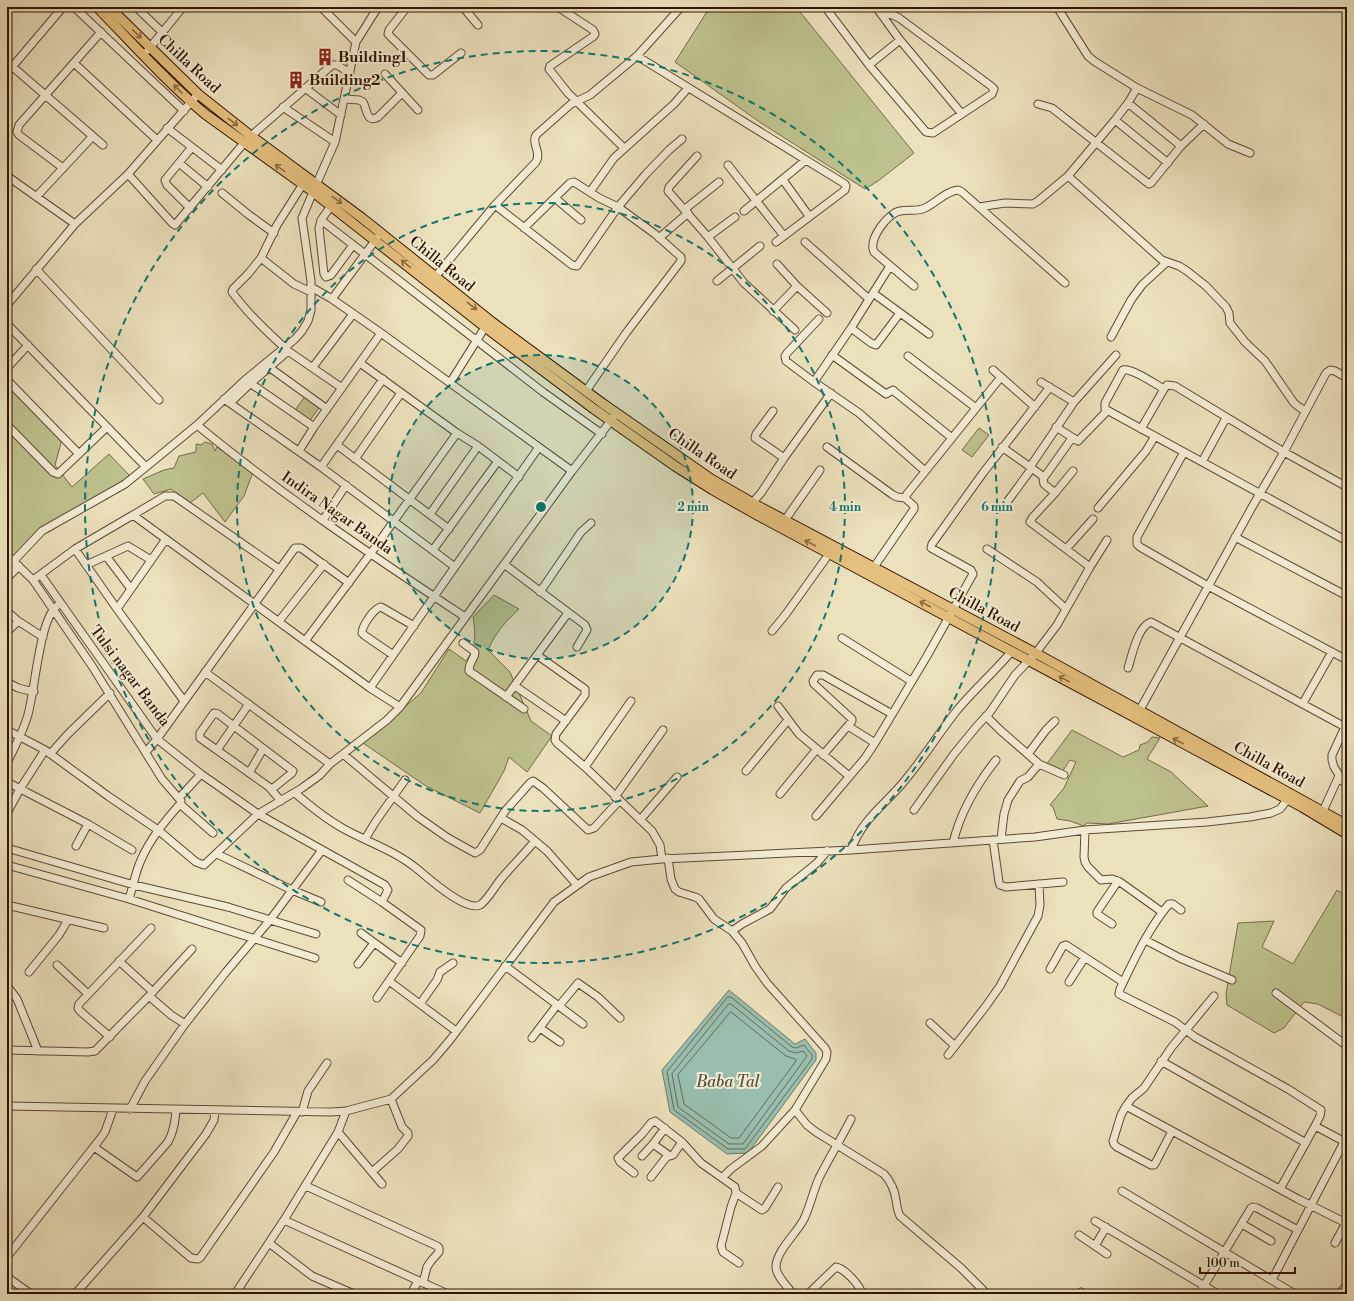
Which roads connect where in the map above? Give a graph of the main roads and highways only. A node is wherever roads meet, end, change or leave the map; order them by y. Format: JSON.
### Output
{"nodes":[{"id":1,"x":97,"y":7,"type":"edge"},
{"id":2,"x":109,"y":7,"type":"edge"},
{"id":3,"x":248,"y":139,"type":"junction"},
{"id":4,"x":314,"y":188,"type":"junction"},
{"id":5,"x":378,"y":237,"type":"junction"},
{"id":6,"x":448,"y":293,"type":"junction"},
{"id":7,"x":487,"y":324,"type":"junction"},
{"id":8,"x":614,"y":417,"type":"junction"},
{"id":9,"x":761,"y":513,"type":"junction"},
{"id":10,"x":871,"y":571,"type":"junction"},
{"id":11,"x":950,"y":613,"type":"junction"},
{"id":12,"x":1032,"y":657,"type":"junction"},
{"id":13,"x":1289,"y":797,"type":"junction"},
{"id":14,"x":1347,"y":825,"type":"edge"},
{"id":15,"x":1347,"y":834,"type":"edge"}],
"edges":[{"from":3,"to":1,"type":"main road","one_way":true},
{"from":2,"to":3,"type":"main road","name":"Chilla Road","one_way":true},
{"from":3,"to":4,"type":"main road","name":"Chilla Road"},
{"from":4,"to":3,"type":"main road","one_way":true},
{"from":4,"to":5,"type":"main road","name":"Chilla Road","one_way":true},
{"from":4,"to":5,"type":"main road"},
{"from":6,"to":5,"type":"main road","one_way":true},
{"from":5,"to":6,"type":"main road","name":"Chilla Road"},
{"from":6,"to":7,"type":"main road","name":"Chilla Road"},
{"from":7,"to":8,"type":"main road"},
{"from":7,"to":8,"type":"main road","name":"Chilla Road"},
{"from":8,"to":9,"type":"main road","name":"Chilla Road"},
{"from":8,"to":9,"type":"main road"},
{"from":10,"to":9,"type":"main road","one_way":true},
{"from":9,"to":10,"type":"main road","name":"Chilla Road"},
{"from":10,"to":11,"type":"main road","name":"Chilla Road"},
{"from":11,"to":12,"type":"main road","name":"Chilla Road"},
{"from":11,"to":12,"type":"main road"},
{"from":12,"to":13,"type":"main road","name":"Chilla Road"},
{"from":13,"to":14,"type":"main road","name":"Chilla Road"},
{"from":13,"to":15,"type":"main road"}]}
